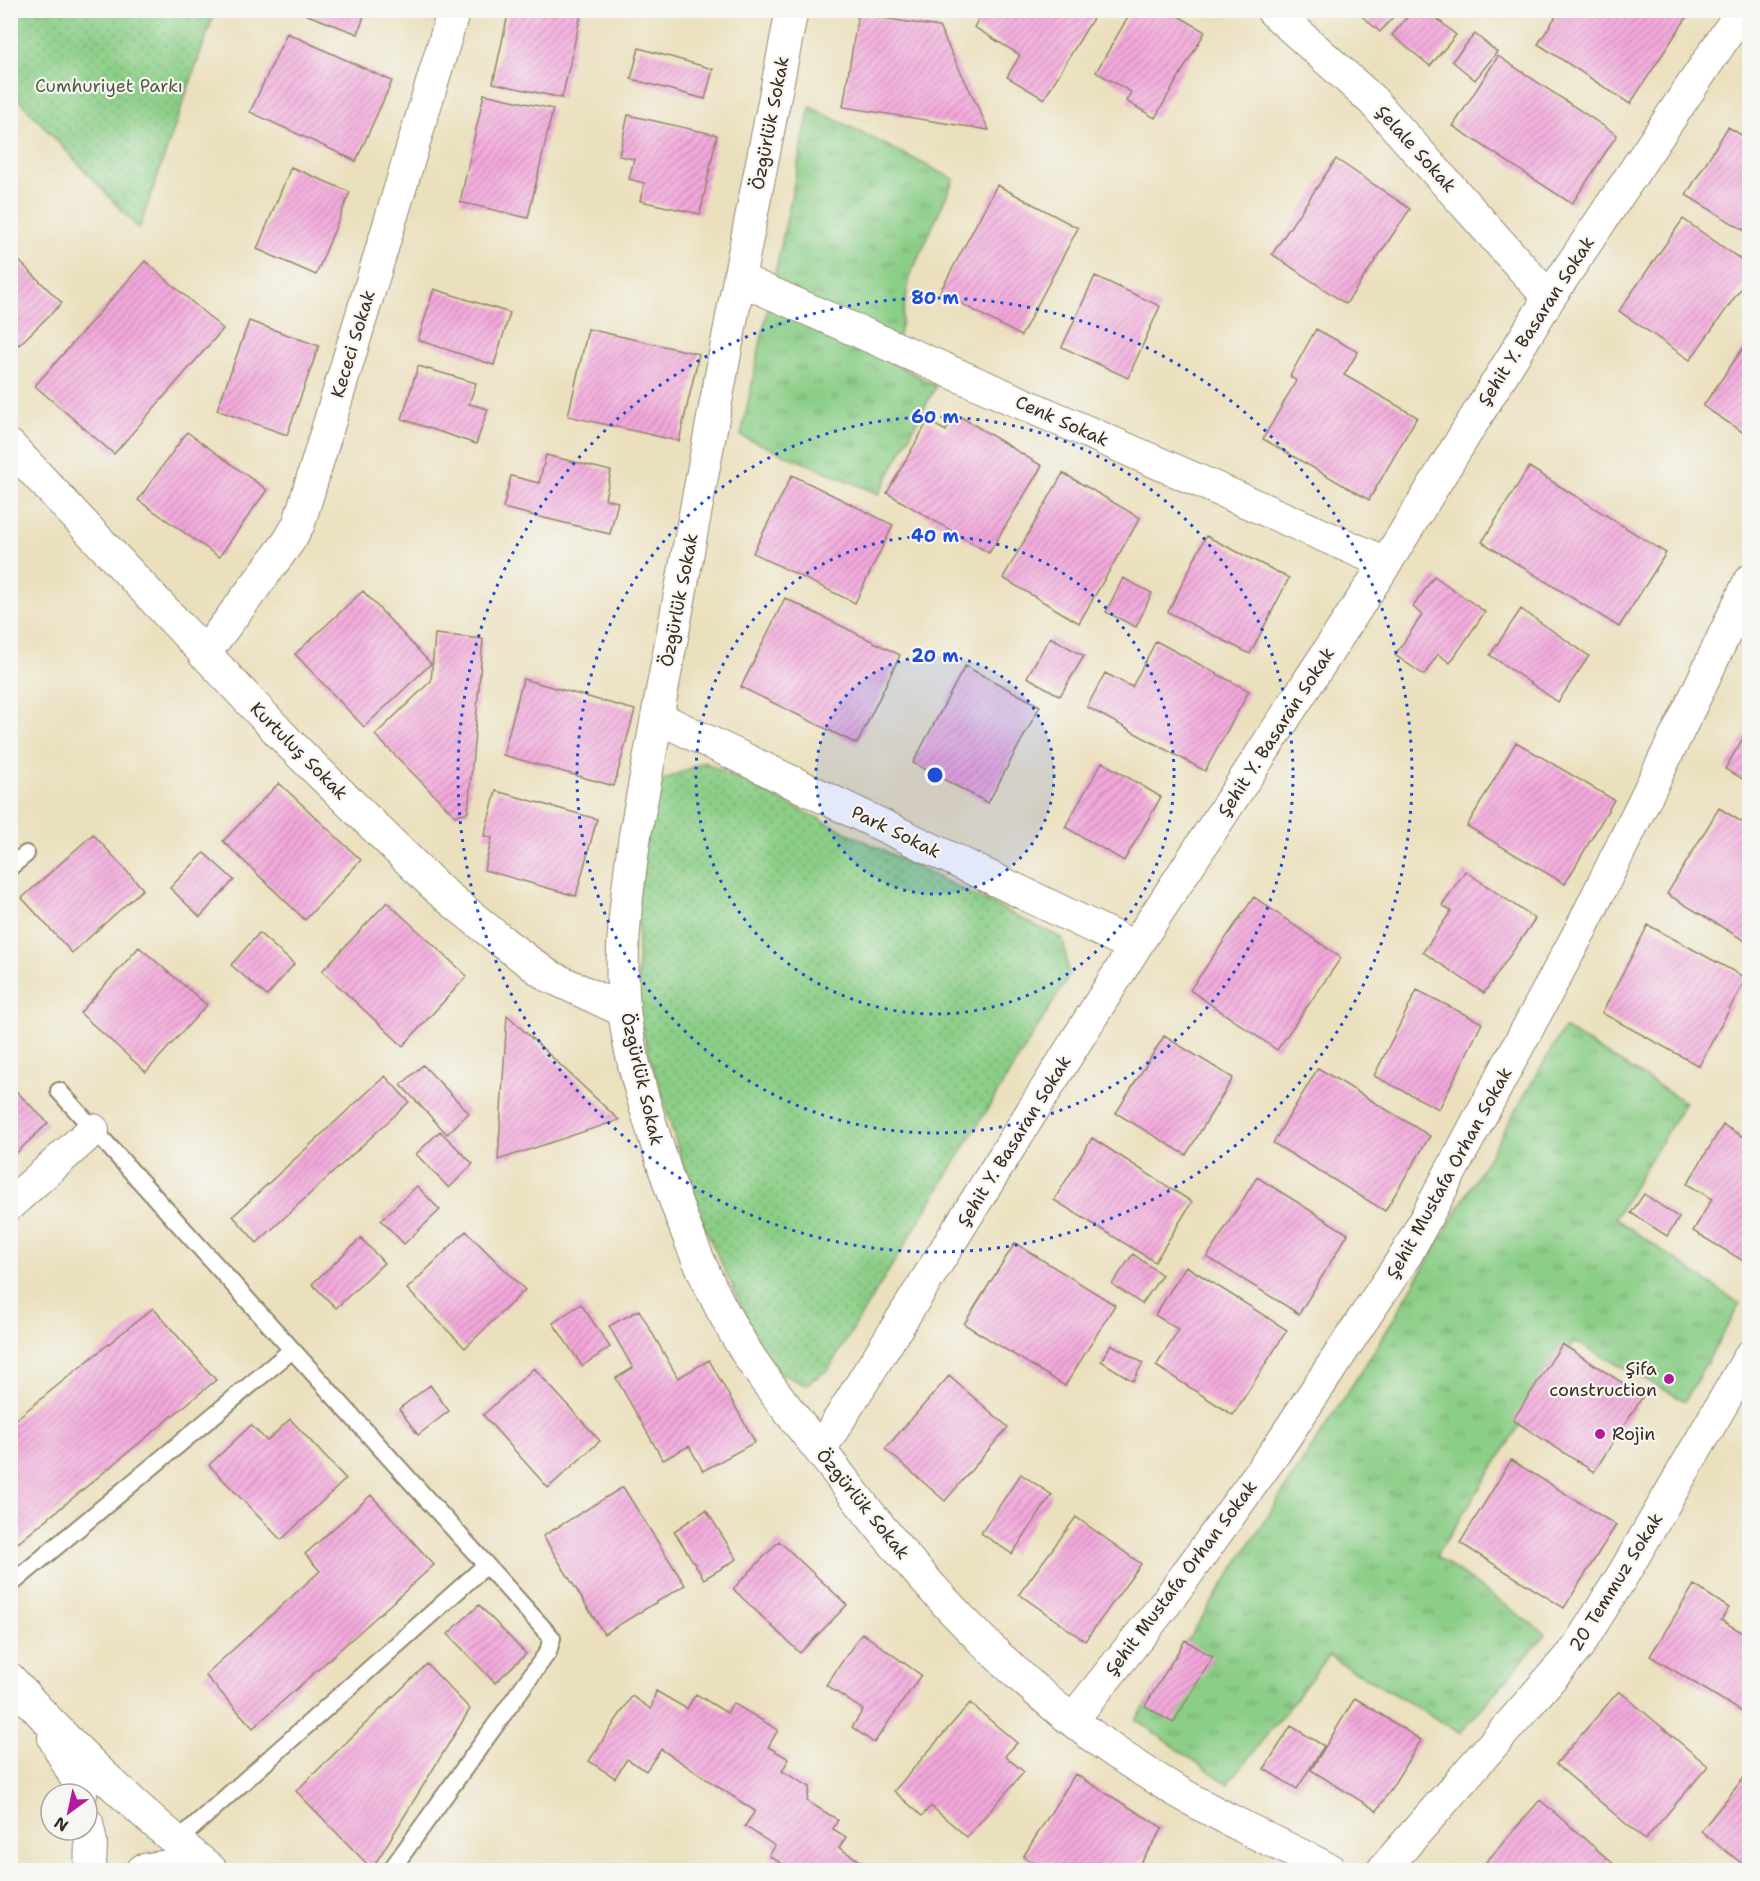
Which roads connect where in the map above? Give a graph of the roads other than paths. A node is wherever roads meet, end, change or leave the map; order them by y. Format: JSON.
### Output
{"nodes":[{"id":1,"x":454,"y":10,"type":"edge"},
{"id":2,"x":792,"y":10,"type":"edge"},
{"id":3,"x":1272,"y":10,"type":"edge"},
{"id":4,"x":1740,"y":20,"type":"edge"},
{"id":5,"x":739,"y":279,"type":"junction"},
{"id":6,"x":1549,"y":298,"type":"junction"},
{"id":7,"x":10,"y":446,"type":"edge"},
{"id":8,"x":1386,"y":563,"type":"junction"},
{"id":9,"x":1749,"y":580,"type":"edge"},
{"id":10,"x":204,"y":654,"type":"junction"},
{"id":11,"x":657,"y":717,"type":"junction"},
{"id":12,"x":26,"y":854,"type":"dead end"},
{"id":13,"x":10,"y":867,"type":"edge"},
{"id":14,"x":1135,"y":947,"type":"junction"},
{"id":15,"x":624,"y":1011,"type":"junction"},
{"id":16,"x":59,"y":1091,"type":"dead end"},
{"id":17,"x":93,"y":1130,"type":"junction"},
{"id":18,"x":10,"y":1204,"type":"edge"},
{"id":19,"x":292,"y":1350,"type":"junction"},
{"id":20,"x":1749,"y":1356,"type":"edge"},
{"id":21,"x":820,"y":1450,"type":"junction"},
{"id":22,"x":485,"y":1566,"type":"junction"},
{"id":23,"x":10,"y":1585,"type":"edge"},
{"id":24,"x":10,"y":1679,"type":"edge"},
{"id":25,"x":40,"y":1713,"type":"junction"},
{"id":26,"x":1073,"y":1719,"type":"junction"},
{"id":27,"x":78,"y":1782,"type":"edge"},
{"id":28,"x":91,"y":1842,"type":"edge"},
{"id":29,"x":180,"y":1856,"type":"edge"},
{"id":30,"x":90,"y":1870,"type":"edge"},
{"id":31,"x":143,"y":1870,"type":"edge"},
{"id":32,"x":211,"y":1870,"type":"edge"},
{"id":33,"x":391,"y":1870,"type":"edge"},
{"id":34,"x":1330,"y":1870,"type":"edge"},
{"id":35,"x":1383,"y":1870,"type":"edge"}],
"edges":[{"from":1,"to":10,"type":"street","name":"Kececi Sokak"},
{"from":2,"to":5,"type":"street","name":"Özgürlük Sokak"},
{"from":3,"to":6,"type":"street","name":"Şelale Sokak"},
{"from":4,"to":6,"type":"street","name":"Şehit Y. Basaran Sokak"},
{"from":5,"to":8,"type":"street","name":"Cenk Sokak"},
{"from":5,"to":11,"type":"street","name":"Özgürlük Sokak"},
{"from":6,"to":8,"type":"street","name":"Şehit Y. Basaran Sokak"},
{"from":7,"to":10,"type":"street","name":"Kurtuluş Sokak"},
{"from":8,"to":14,"type":"street","name":"Şehit Y. Basaran Sokak"},
{"from":9,"to":26,"type":"street","name":"Şehit Mustafa Orhan Sokak"},
{"from":10,"to":15,"type":"street","name":"Kurtuluş Sokak"},
{"from":11,"to":14,"type":"street","name":"Park Sokak"},
{"from":11,"to":15,"type":"street","name":"Özgürlük Sokak"},
{"from":12,"to":13,"type":"lane"},
{"from":14,"to":21,"type":"street","name":"Şehit Y. Basaran Sokak"},
{"from":15,"to":21,"type":"street","name":"Özgürlük Sokak"},
{"from":16,"to":17,"type":"lane"},
{"from":17,"to":18,"type":"street"},
{"from":17,"to":19,"type":"lane"},
{"from":19,"to":22,"type":"lane"},
{"from":19,"to":23,"type":"lane"},
{"from":20,"to":35,"type":"street","name":"20 Temmuz Sokak"},
{"from":21,"to":26,"type":"street","name":"Özgürlük Sokak"},
{"from":22,"to":29,"type":"lane"},
{"from":22,"to":33,"type":"lane"},
{"from":24,"to":25,"type":"street"},
{"from":25,"to":27,"type":"street"},
{"from":25,"to":29,"type":"street"},
{"from":26,"to":34,"type":"street","name":"Özgürlük Sokak"},
{"from":28,"to":30,"type":"street"},
{"from":29,"to":31,"type":"street"},
{"from":29,"to":32,"type":"street"}]}
